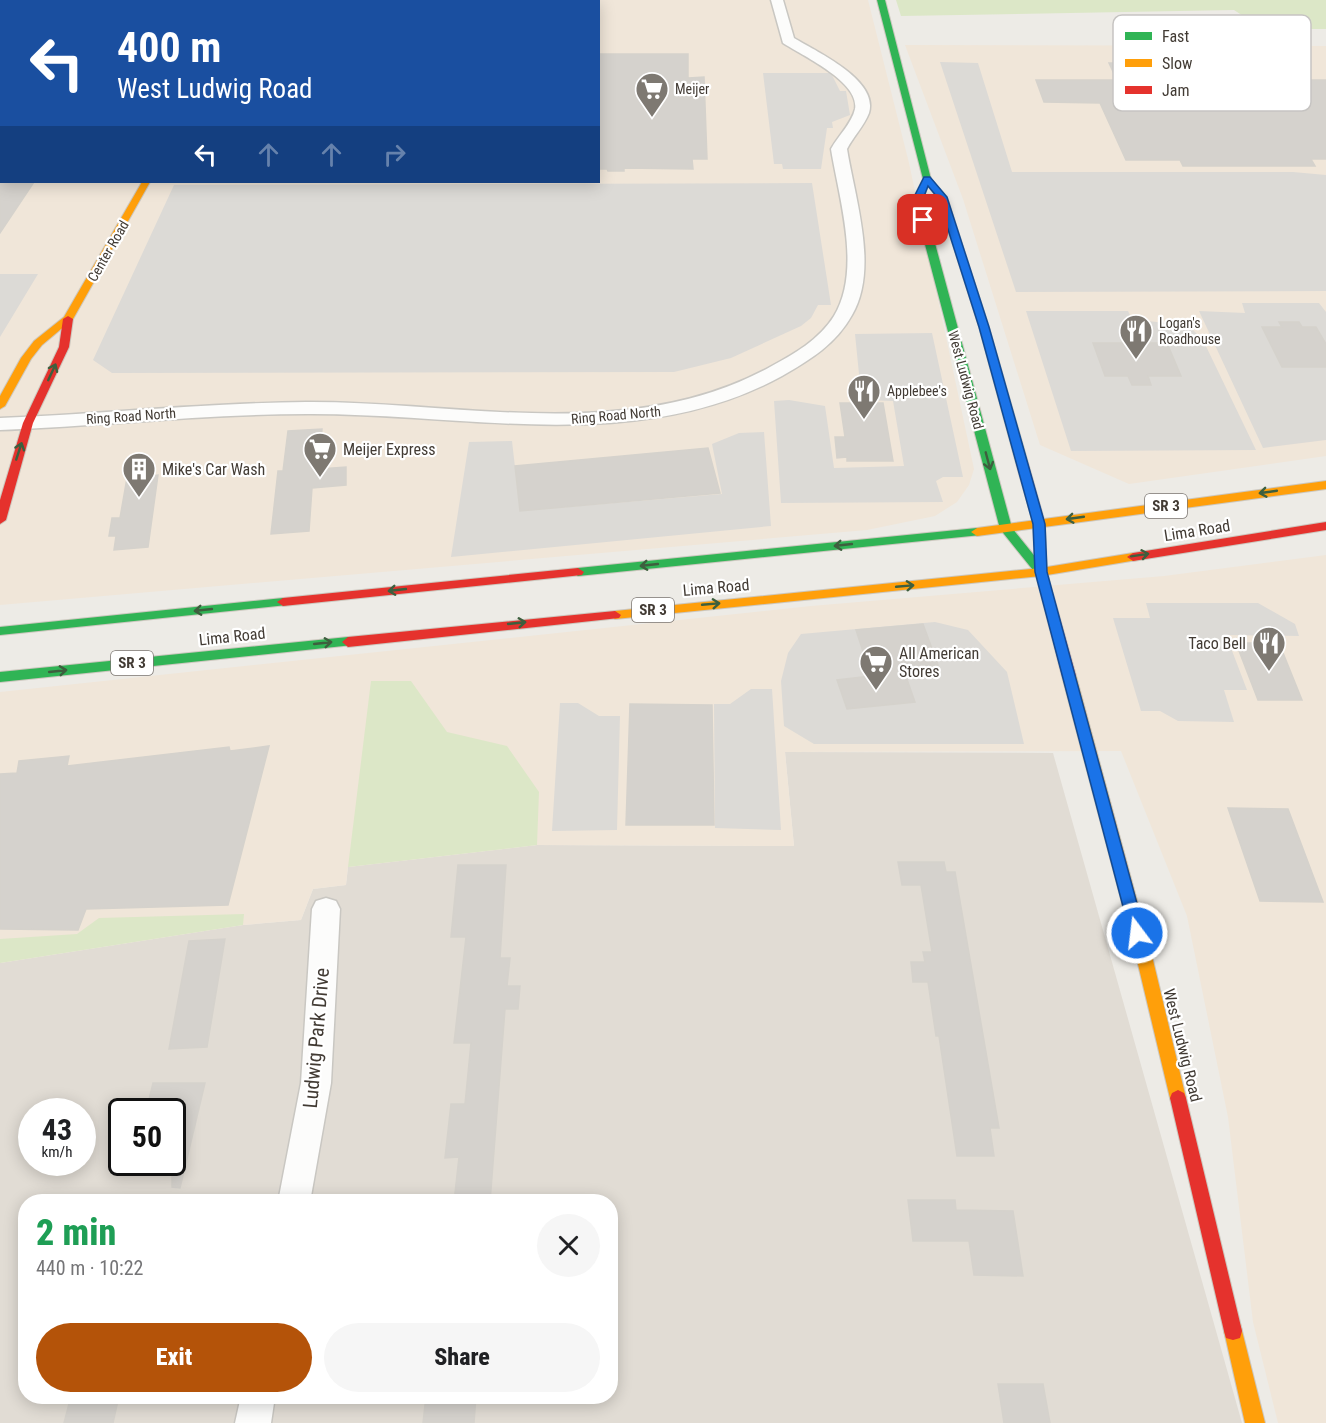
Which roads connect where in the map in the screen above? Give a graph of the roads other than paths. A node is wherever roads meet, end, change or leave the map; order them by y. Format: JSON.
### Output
{"nodes":[{"id":1,"x":777,"y":0,"type":"edge"},
{"id":2,"x":881,"y":0,"type":"edge"},
{"id":3,"x":927,"y":179,"type":"junction"},
{"id":4,"x":145,"y":183,"type":"edge"},
{"id":5,"x":68,"y":319,"type":"junction"},
{"id":6,"x":0,"y":406,"type":"edge"},
{"id":7,"x":28,"y":423,"type":"junction"},
{"id":8,"x":0,"y":424,"type":"edge"},
{"id":9,"x":1326,"y":485,"type":"edge"},
{"id":10,"x":0,"y":520,"type":"edge"},
{"id":11,"x":1039,"y":524,"type":"junction"},
{"id":12,"x":1326,"y":526,"type":"edge"},
{"id":13,"x":1006,"y":529,"type":"junction"},
{"id":14,"x":1041,"y":572,"type":"junction"},
{"id":15,"x":0,"y":631,"type":"edge"},
{"id":16,"x":0,"y":677,"type":"edge"},
{"id":17,"x":326,"y":909,"type":"dead end"},
{"id":18,"x":295,"y":1194,"type":"edge"},
{"id":19,"x":257,"y":1404,"type":"edge"},
{"id":20,"x":253,"y":1423,"type":"edge"},
{"id":21,"x":1255,"y":1423,"type":"edge"}],
"edges":[{"from":1,"to":7,"type":"street","name":"Ring Road North"},
{"from":2,"to":3,"type":"main road","name":"West Ludwig Road"},
{"from":3,"to":11,"type":"main road","name":"West Ludwig Road"},
{"from":3,"to":13,"type":"main road","name":"West Ludwig Road","one_way":true},
{"from":4,"to":5,"type":"main road","name":"Center Road"},
{"from":5,"to":6,"type":"main road","name":"Center Road"},
{"from":7,"to":5,"type":"main road","name":"Center Road","one_way":true},
{"from":7,"to":8,"type":"street"},
{"from":10,"to":7,"type":"main road","name":"Center Road","one_way":true},
{"from":9,"to":11,"type":"main road","name":"Lima Road","number":"SR 3","one_way":true},
{"from":11,"to":13,"type":"main road","name":"Lima Road","number":"SR 3"},
{"from":11,"to":14,"type":"main road","name":"West Ludwig Road"},
{"from":14,"to":12,"type":"main road","name":"Lima Road","number":"SR 3","one_way":true},
{"from":13,"to":14,"type":"main road","name":"West Ludwig Road"},
{"from":13,"to":15,"type":"main road","name":"Lima Road","number":"SR 3","one_way":true},
{"from":16,"to":14,"type":"main road","name":"Lima Road","number":"SR 3","one_way":true},
{"from":14,"to":21,"type":"main road","name":"West Ludwig Road"},
{"from":17,"to":18,"type":"street","name":"Ludwig Park Drive"},
{"from":19,"to":20,"type":"street"}]}
